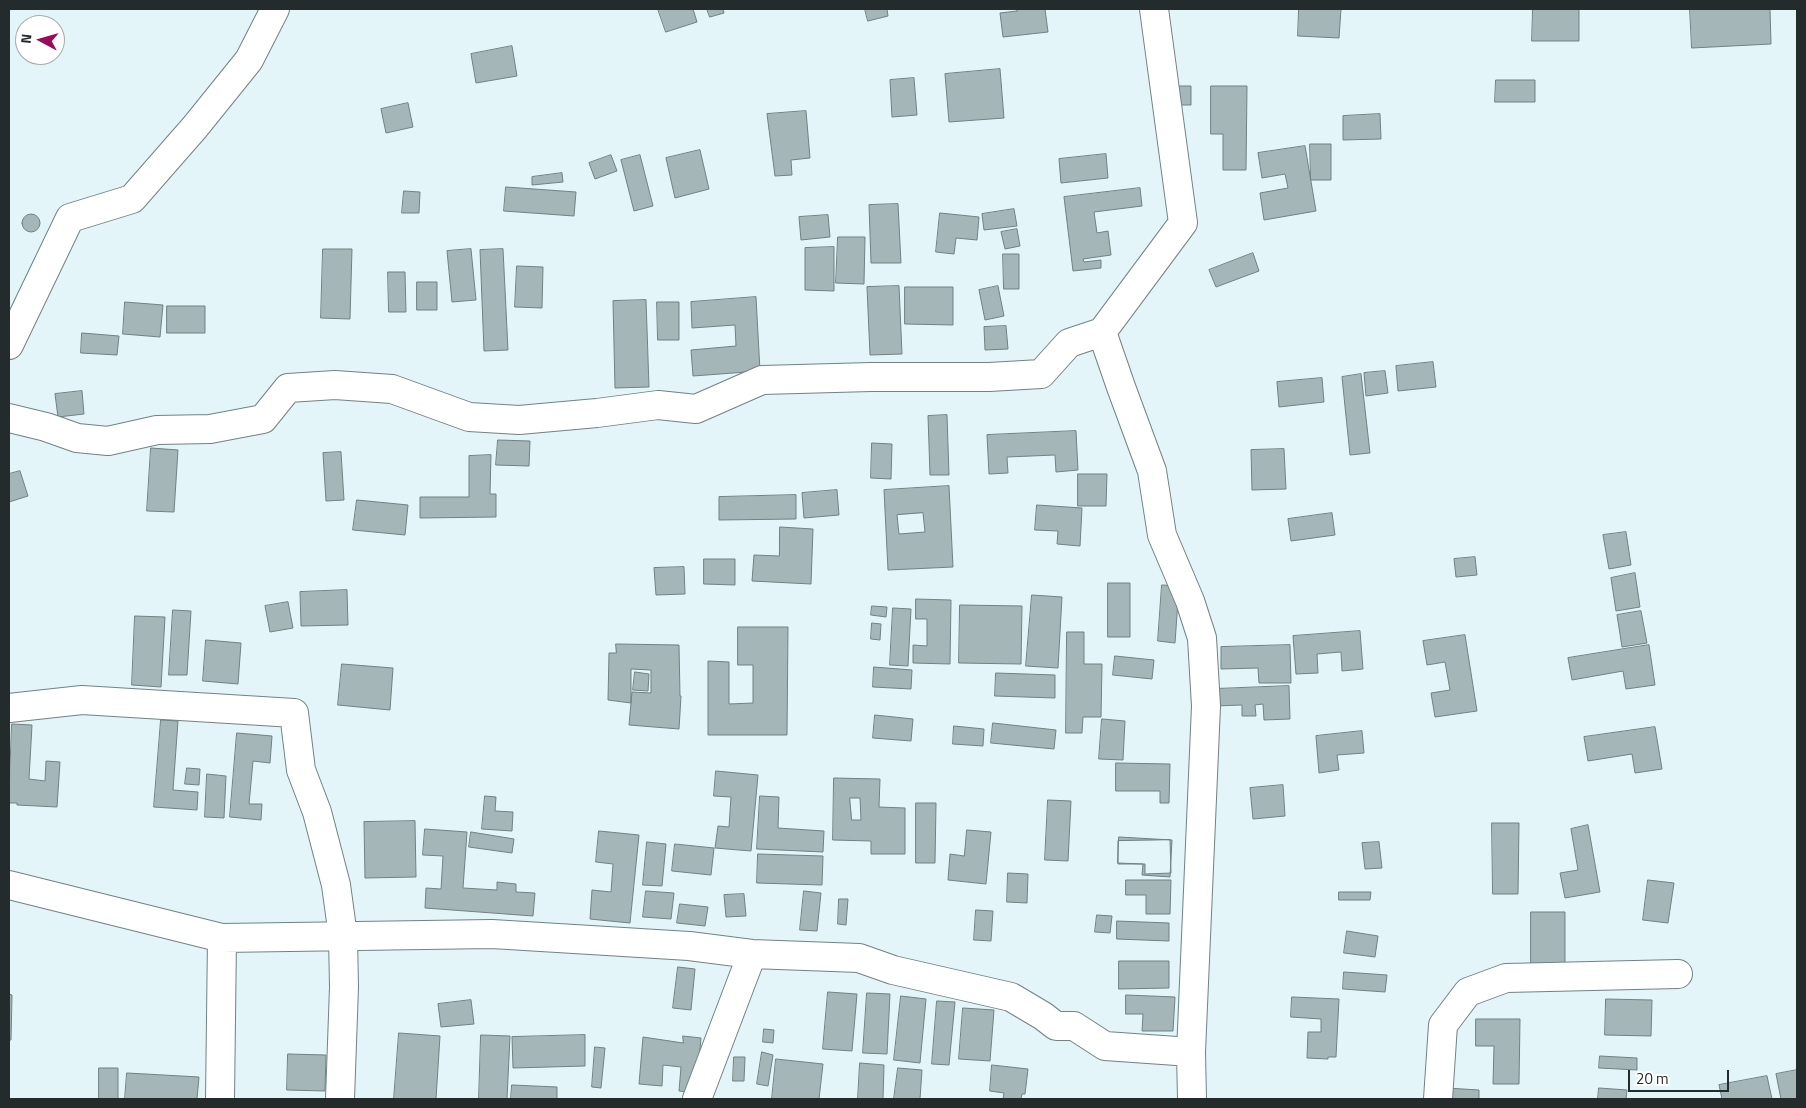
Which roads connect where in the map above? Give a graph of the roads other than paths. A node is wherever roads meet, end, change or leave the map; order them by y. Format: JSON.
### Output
{"nodes":[{"id":1,"x":275,"y":9,"type":"edge"},
{"id":2,"x":1154,"y":9,"type":"edge"},
{"id":3,"x":1102,"y":332,"type":"junction"},
{"id":4,"x":9,"y":345,"type":"edge"},
{"id":5,"x":9,"y":418,"type":"edge"},
{"id":6,"x":9,"y":708,"type":"edge"},
{"id":7,"x":9,"y":885,"type":"edge"},
{"id":8,"x":343,"y":936,"type":"junction"},
{"id":9,"x":222,"y":938,"type":"junction"},
{"id":10,"x":752,"y":954,"type":"junction"},
{"id":11,"x":1678,"y":974,"type":"dead end"},
{"id":12,"x":1191,"y":1052,"type":"junction"},
{"id":13,"x":344,"y":1097,"type":"edge"},
{"id":14,"x":220,"y":1099,"type":"edge"},
{"id":15,"x":697,"y":1099,"type":"edge"},
{"id":16,"x":1192,"y":1099,"type":"edge"},
{"id":17,"x":1438,"y":1099,"type":"edge"}],
"edges":[{"from":1,"to":4,"type":"street"},
{"from":2,"to":3,"type":"street"},
{"from":3,"to":5,"type":"street"},
{"from":3,"to":12,"type":"street"},
{"from":6,"to":8,"type":"street"},
{"from":7,"to":9,"type":"street"},
{"from":8,"to":9,"type":"street"},
{"from":8,"to":10,"type":"street"},
{"from":8,"to":13,"type":"street"},
{"from":9,"to":14,"type":"street"},
{"from":10,"to":12,"type":"street"},
{"from":10,"to":15,"type":"street"},
{"from":11,"to":17,"type":"street"},
{"from":12,"to":16,"type":"street"}]}
